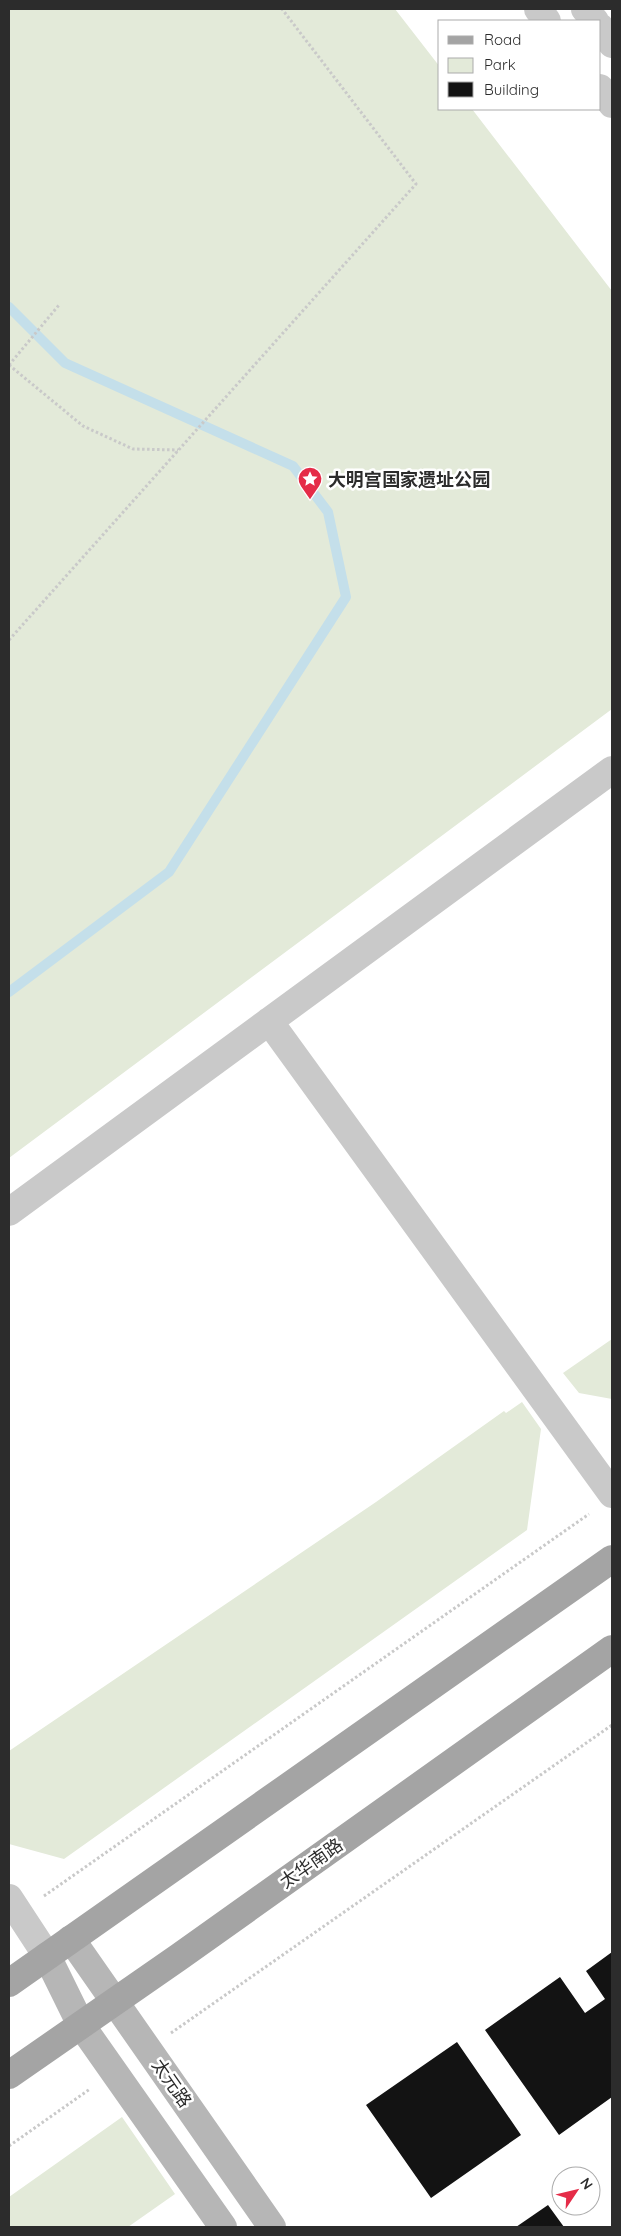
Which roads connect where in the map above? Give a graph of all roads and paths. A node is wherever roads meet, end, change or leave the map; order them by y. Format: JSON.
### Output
{"nodes":[{"id":1,"x":282,"y":9,"type":"edge"},
{"id":2,"x":538,"y":9,"type":"edge"},
{"id":3,"x":585,"y":9,"type":"edge"},
{"id":4,"x":546,"y":20,"type":"edge"},
{"id":5,"x":594,"y":20,"type":"edge"},
{"id":6,"x":601,"y":29,"type":"edge"},
{"id":7,"x":612,"y":44,"type":"edge"},
{"id":8,"x":601,"y":89,"type":"edge"},
{"id":9,"x":612,"y":104,"type":"edge"},
{"id":10,"x":59,"y":305,"type":"dead end"},
{"id":11,"x":9,"y":365,"type":"edge"},
{"id":12,"x":179,"y":450,"type":"junction"},
{"id":13,"x":9,"y":640,"type":"edge"},
{"id":14,"x":612,"y":770,"type":"edge"},
{"id":15,"x":269,"y":1021,"type":"junction"},
{"id":16,"x":9,"y":1212,"type":"edge"},
{"id":17,"x":604,"y":1501,"type":"edge"},
{"id":18,"x":612,"y":1559,"type":"edge"},
{"id":19,"x":612,"y":1649,"type":"edge"},
{"id":20,"x":612,"y":1725,"type":"edge"},
{"id":21,"x":14,"y":1906,"type":"edge"},
{"id":22,"x":71,"y":1939,"type":"junction"},
{"id":23,"x":47,"y":1956,"type":"junction"},
{"id":24,"x":9,"y":1983,"type":"edge"},
{"id":25,"x":115,"y":2002,"type":"junction"},
{"id":26,"x":81,"y":2025,"type":"junction"},
{"id":27,"x":148,"y":2049,"type":"junction"},
{"id":28,"x":114,"y":2072,"type":"junction"},
{"id":29,"x":9,"y":2075,"type":"edge"},
{"id":30,"x":9,"y":2146,"type":"edge"},
{"id":31,"x":223,"y":2227,"type":"edge"},
{"id":32,"x":272,"y":2227,"type":"edge"}],
"edges":[{"from":1,"to":12,"type":"path"},
{"from":2,"to":4,"type":"street"},
{"from":3,"to":5,"type":"street"},
{"from":6,"to":7,"type":"street"},
{"from":8,"to":9,"type":"street"},
{"from":10,"to":11,"type":"path"},
{"from":11,"to":12,"type":"path"},
{"from":12,"to":13,"type":"path"},
{"from":14,"to":15,"type":"street"},
{"from":15,"to":16,"type":"street"},
{"from":15,"to":17,"type":"street"},
{"from":17,"to":21,"type":"path"},
{"from":18,"to":22,"type":"main road"},
{"from":19,"to":25,"type":"main road","name":"太华南路"},
{"from":20,"to":27,"type":"path"},
{"from":21,"to":23,"type":"street"},
{"from":22,"to":23,"type":"main road"},
{"from":22,"to":25,"type":"main road","name":"太元路"},
{"from":23,"to":24,"type":"main road"},
{"from":23,"to":26,"type":"main road"},
{"from":25,"to":26,"type":"main road","name":"太华南路"},
{"from":25,"to":27,"type":"main road","name":"太元路"},
{"from":26,"to":28,"type":"main road"},
{"from":26,"to":29,"type":"main road","name":"太华南路"},
{"from":27,"to":32,"type":"main road","name":"太元路"},
{"from":28,"to":30,"type":"path"},
{"from":28,"to":31,"type":"main road"}]}
